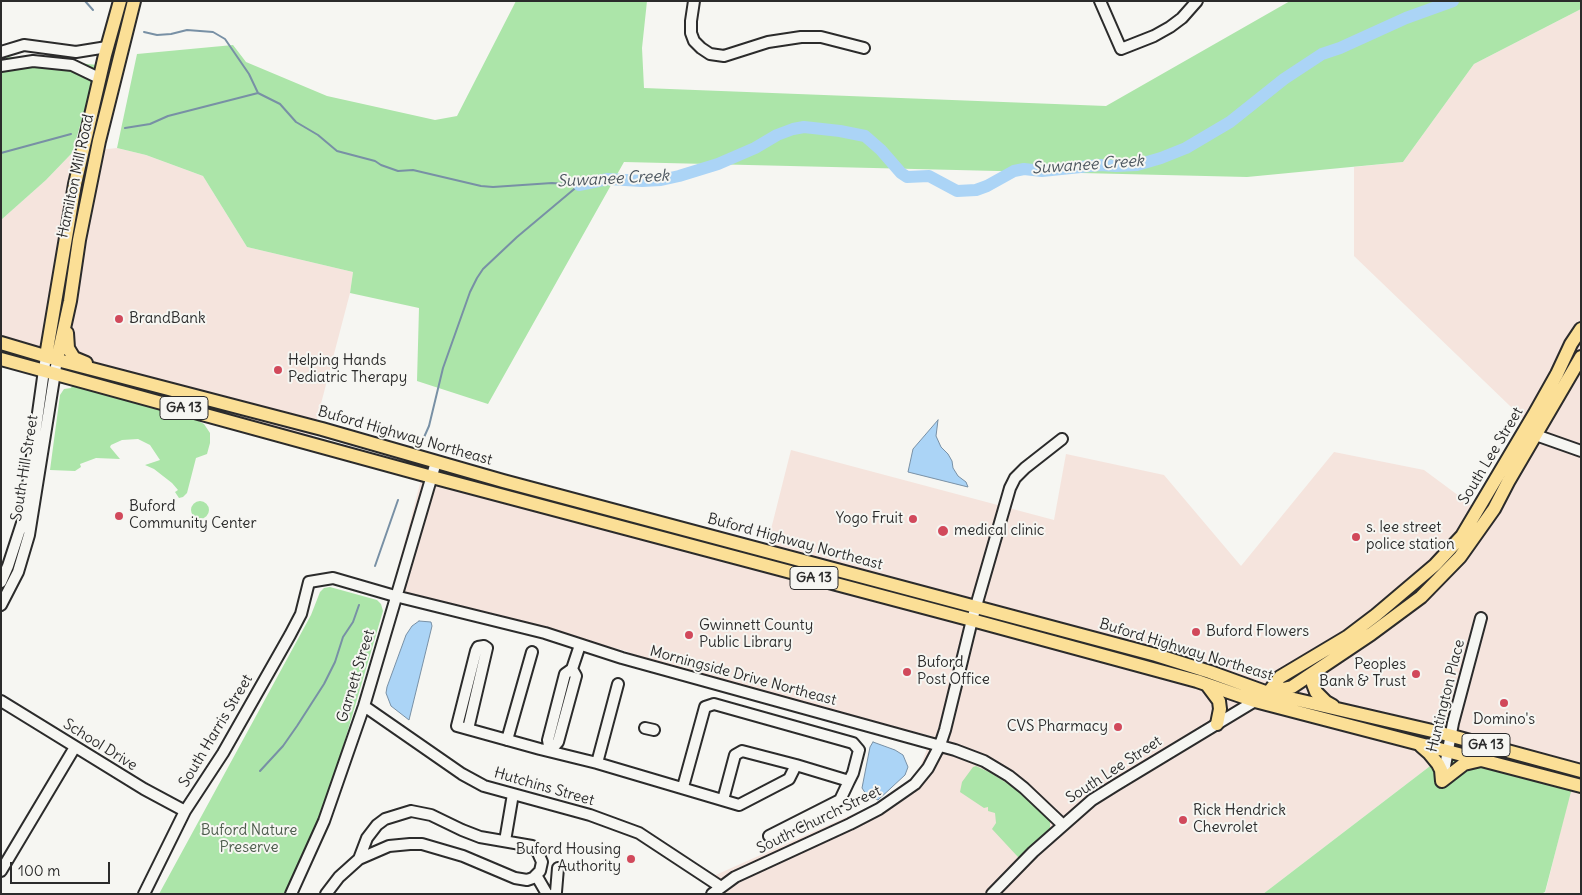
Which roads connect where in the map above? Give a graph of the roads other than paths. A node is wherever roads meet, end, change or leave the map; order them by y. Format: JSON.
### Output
{"nodes":[{"id":1,"x":120,"y":1,"type":"edge"},
{"id":2,"x":134,"y":1,"type":"edge"},
{"id":3,"x":694,"y":1,"type":"edge"},
{"id":4,"x":1100,"y":1,"type":"edge"},
{"id":5,"x":1196,"y":1,"type":"edge"},
{"id":6,"x":107,"y":47,"type":"junction"},
{"id":7,"x":864,"y":48,"type":"dead end"},
{"id":8,"x":1,"y":52,"type":"edge"},
{"id":9,"x":1,"y":66,"type":"edge"},
{"id":10,"x":100,"y":78,"type":"junction"},
{"id":11,"x":66,"y":318,"type":"junction"},
{"id":12,"x":1581,"y":329,"type":"edge"},
{"id":13,"x":1,"y":343,"type":"edge"},
{"id":14,"x":1581,"y":357,"type":"edge"},
{"id":15,"x":51,"y":358,"type":"junction"},
{"id":16,"x":1,"y":359,"type":"edge"},
{"id":17,"x":49,"y":372,"type":"junction"},
{"id":18,"x":111,"y":374,"type":"junction"},
{"id":19,"x":1530,"y":434,"type":"junction"},
{"id":20,"x":1062,"y":439,"type":"dead end"},
{"id":21,"x":1581,"y":452,"type":"edge"},
{"id":22,"x":436,"y":462,"type":"junction"},
{"id":23,"x":432,"y":477,"type":"junction"},
{"id":24,"x":1,"y":582,"type":"edge"},
{"id":25,"x":309,"y":582,"type":"joint"},
{"id":26,"x":395,"y":596,"type":"junction"},
{"id":27,"x":1,"y":605,"type":"edge"},
{"id":28,"x":975,"y":614,"type":"junction"},
{"id":29,"x":1481,"y":618,"type":"dead end"},
{"id":30,"x":580,"y":645,"type":"junction"},
{"id":31,"x":532,"y":652,"type":"dead end"},
{"id":32,"x":1318,"y":670,"type":"junction"},
{"id":33,"x":1202,"y":683,"type":"junction"},
{"id":34,"x":618,"y":684,"type":"dead end"},
{"id":35,"x":1268,"y":693,"type":"junction"},
{"id":36,"x":1,"y":701,"type":"edge"},
{"id":37,"x":1255,"y":701,"type":"junction"},
{"id":38,"x":364,"y":706,"type":"junction"},
{"id":39,"x":1345,"y":710,"type":"junction"},
{"id":40,"x":1217,"y":724,"type":"junction"},
{"id":41,"x":468,"y":729,"type":"junction"},
{"id":42,"x":1451,"y":736,"type":"junction"},
{"id":43,"x":507,"y":740,"type":"junction"},
{"id":44,"x":1417,"y":743,"type":"junction"},
{"id":45,"x":940,"y":745,"type":"junction"},
{"id":46,"x":75,"y":746,"type":"junction"},
{"id":47,"x":550,"y":751,"type":"junction"},
{"id":48,"x":1448,"y":751,"type":"junction"},
{"id":49,"x":1481,"y":760,"type":"junction"},
{"id":50,"x":597,"y":763,"type":"junction"},
{"id":51,"x":796,"y":765,"type":"junction"},
{"id":52,"x":1581,"y":771,"type":"edge"},
{"id":53,"x":849,"y":781,"type":"junction"},
{"id":54,"x":1442,"y":781,"type":"junction"},
{"id":55,"x":1581,"y":786,"type":"edge"},
{"id":56,"x":683,"y":788,"type":"junction"},
{"id":57,"x":513,"y":794,"type":"junction"},
{"id":58,"x":723,"y":800,"type":"junction"},
{"id":59,"x":185,"y":811,"type":"junction"},
{"id":60,"x":1063,"y":825,"type":"junction"},
{"id":61,"x":769,"y":836,"type":"dead end"},
{"id":62,"x":505,"y":841,"type":"junction"},
{"id":63,"x":359,"y":859,"type":"junction"},
{"id":64,"x":558,"y":868,"type":"dead end"},
{"id":65,"x":1,"y":871,"type":"edge"},
{"id":66,"x":536,"y":875,"type":"junction"},
{"id":67,"x":721,"y":887,"type":"junction"},
{"id":68,"x":144,"y":894,"type":"edge"},
{"id":69,"x":292,"y":894,"type":"edge"},
{"id":70,"x":326,"y":894,"type":"edge"},
{"id":71,"x":547,"y":894,"type":"edge"},
{"id":72,"x":554,"y":894,"type":"edge"},
{"id":73,"x":712,"y":894,"type":"edge"},
{"id":74,"x":992,"y":894,"type":"edge"}],
"edges":[{"from":1,"to":6,"type":"main road","name":"Hamilton Mill Road"},
{"from":2,"to":11,"type":"main road","name":"Hamilton Mill Road"},
{"from":3,"to":7,"type":"street"},
{"from":4,"to":5,"type":"street"},
{"from":6,"to":8,"type":"street"},
{"from":6,"to":10,"type":"main road","name":"Hamilton Mill Road"},
{"from":9,"to":10,"type":"street"},
{"from":10,"to":15,"type":"main road","name":"Hamilton Mill Road"},
{"from":11,"to":15,"type":"main road","name":"Hamilton Mill Road"},
{"from":11,"to":18,"type":"main road"},
{"from":12,"to":19,"type":"main road","name":"South Lee Street"},
{"from":13,"to":15,"type":"main road","name":"Buford Highway Northeast","number":"GA 13"},
{"from":14,"to":19,"type":"main road","name":"South Lee Street"},
{"from":15,"to":17,"type":"street","name":"South Hill Street"},
{"from":15,"to":18,"type":"main road","name":"Buford Highway Northeast","number":"GA 13"},
{"from":16,"to":17,"type":"main road","name":"Buford Highway Northeast","number":"GA 13"},
{"from":17,"to":23,"type":"main road","name":"Buford Highway Northeast","number":"GA 13"},
{"from":17,"to":24,"type":"street","name":"South Hill Street"},
{"from":17,"to":27,"type":"street","name":"South Hill Street"},
{"from":18,"to":22,"type":"main road","name":"Buford Highway Northeast","number":"GA 13"},
{"from":19,"to":21,"type":"street"},
{"from":19,"to":32,"type":"main road","name":"South Lee Street"},
{"from":19,"to":35,"type":"main road","name":"South Lee Street"},
{"from":20,"to":28,"type":"street","name":"South Church Street"},
{"from":22,"to":23,"type":"street","name":"Garnett Street"},
{"from":22,"to":28,"type":"main road","name":"Buford Highway Northeast","number":"GA 13"},
{"from":23,"to":26,"type":"street","name":"Garnett Street"},
{"from":23,"to":28,"type":"main road","name":"Buford Highway Northeast","number":"GA 13"},
{"from":25,"to":26,"type":"street","name":"Morningside Drive Northeast"},
{"from":25,"to":59,"type":"street","name":"South Harris Street"},
{"from":26,"to":30,"type":"street","name":"Morningside Drive Northeast"},
{"from":26,"to":38,"type":"street","name":"Garnett Street"},
{"from":28,"to":33,"type":"main road","name":"Buford Highway Northeast","number":"GA 13"},
{"from":28,"to":35,"type":"main road","name":"Buford Highway Northeast","number":"GA 13"},
{"from":28,"to":45,"type":"street","name":"South Church Street"},
{"from":29,"to":42,"type":"street","name":"Huntington Place"},
{"from":30,"to":45,"type":"street","name":"Morningside Drive Northeast"},
{"from":30,"to":47,"type":"street"},
{"from":31,"to":43,"type":"street"},
{"from":32,"to":35,"type":"main road","name":"South Lee Street"},
{"from":32,"to":39,"type":"main road"},
{"from":33,"to":37,"type":"main road","number":"GA 13"},
{"from":33,"to":40,"type":"main road"},
{"from":34,"to":50,"type":"street"},
{"from":35,"to":37,"type":"main road","name":"South Lee Street"},
{"from":35,"to":39,"type":"main road","name":"Buford Highway Northeast","number":"GA 13"},
{"from":36,"to":46,"type":"street","name":"School Drive"},
{"from":37,"to":40,"type":"street","name":"South Lee Street"},
{"from":37,"to":44,"type":"main road","number":"GA 13"},
{"from":38,"to":57,"type":"street","name":"Hutchins Street"},
{"from":38,"to":69,"type":"street","name":"Garnett Street"},
{"from":39,"to":42,"type":"main road","name":"Buford Highway Northeast","number":"GA 13"},
{"from":40,"to":60,"type":"street","name":"South Lee Street"},
{"from":41,"to":41,"type":"street"},
{"from":41,"to":43,"type":"street"},
{"from":42,"to":48,"type":"street","name":"Huntington Place"},
{"from":42,"to":52,"type":"main road","name":"Buford Highway Northeast","number":"GA 13"},
{"from":43,"to":47,"type":"street"},
{"from":44,"to":48,"type":"main road","number":"GA 13"},
{"from":44,"to":54,"type":"main road"},
{"from":45,"to":60,"type":"street","name":"Morningside Drive Northeast"},
{"from":45,"to":67,"type":"street","name":"South Church Street"},
{"from":46,"to":59,"type":"street","name":"School Drive"},
{"from":46,"to":65,"type":"street"},
{"from":47,"to":50,"type":"street"},
{"from":48,"to":49,"type":"main road","number":"GA 13"},
{"from":48,"to":54,"type":"street","name":"Huntington Place"},
{"from":49,"to":54,"type":"main road"},
{"from":49,"to":55,"type":"main road","number":"GA 13"},
{"from":50,"to":56,"type":"street"},
{"from":51,"to":53,"type":"street"},
{"from":51,"to":58,"type":"street"},
{"from":51,"to":58,"type":"street"},
{"from":53,"to":56,"type":"street"},
{"from":53,"to":61,"type":"street"},
{"from":56,"to":58,"type":"street"},
{"from":57,"to":62,"type":"street"},
{"from":57,"to":67,"type":"street","name":"Hutchins Street"},
{"from":59,"to":68,"type":"street","name":"South Harris Street"},
{"from":60,"to":74,"type":"street","name":"South Lee Street"},
{"from":62,"to":63,"type":"street"},
{"from":62,"to":66,"type":"street"},
{"from":63,"to":66,"type":"street"},
{"from":63,"to":70,"type":"street"},
{"from":64,"to":72,"type":"street"},
{"from":66,"to":71,"type":"street"},
{"from":67,"to":73,"type":"street","name":"South Church Street"}]}
